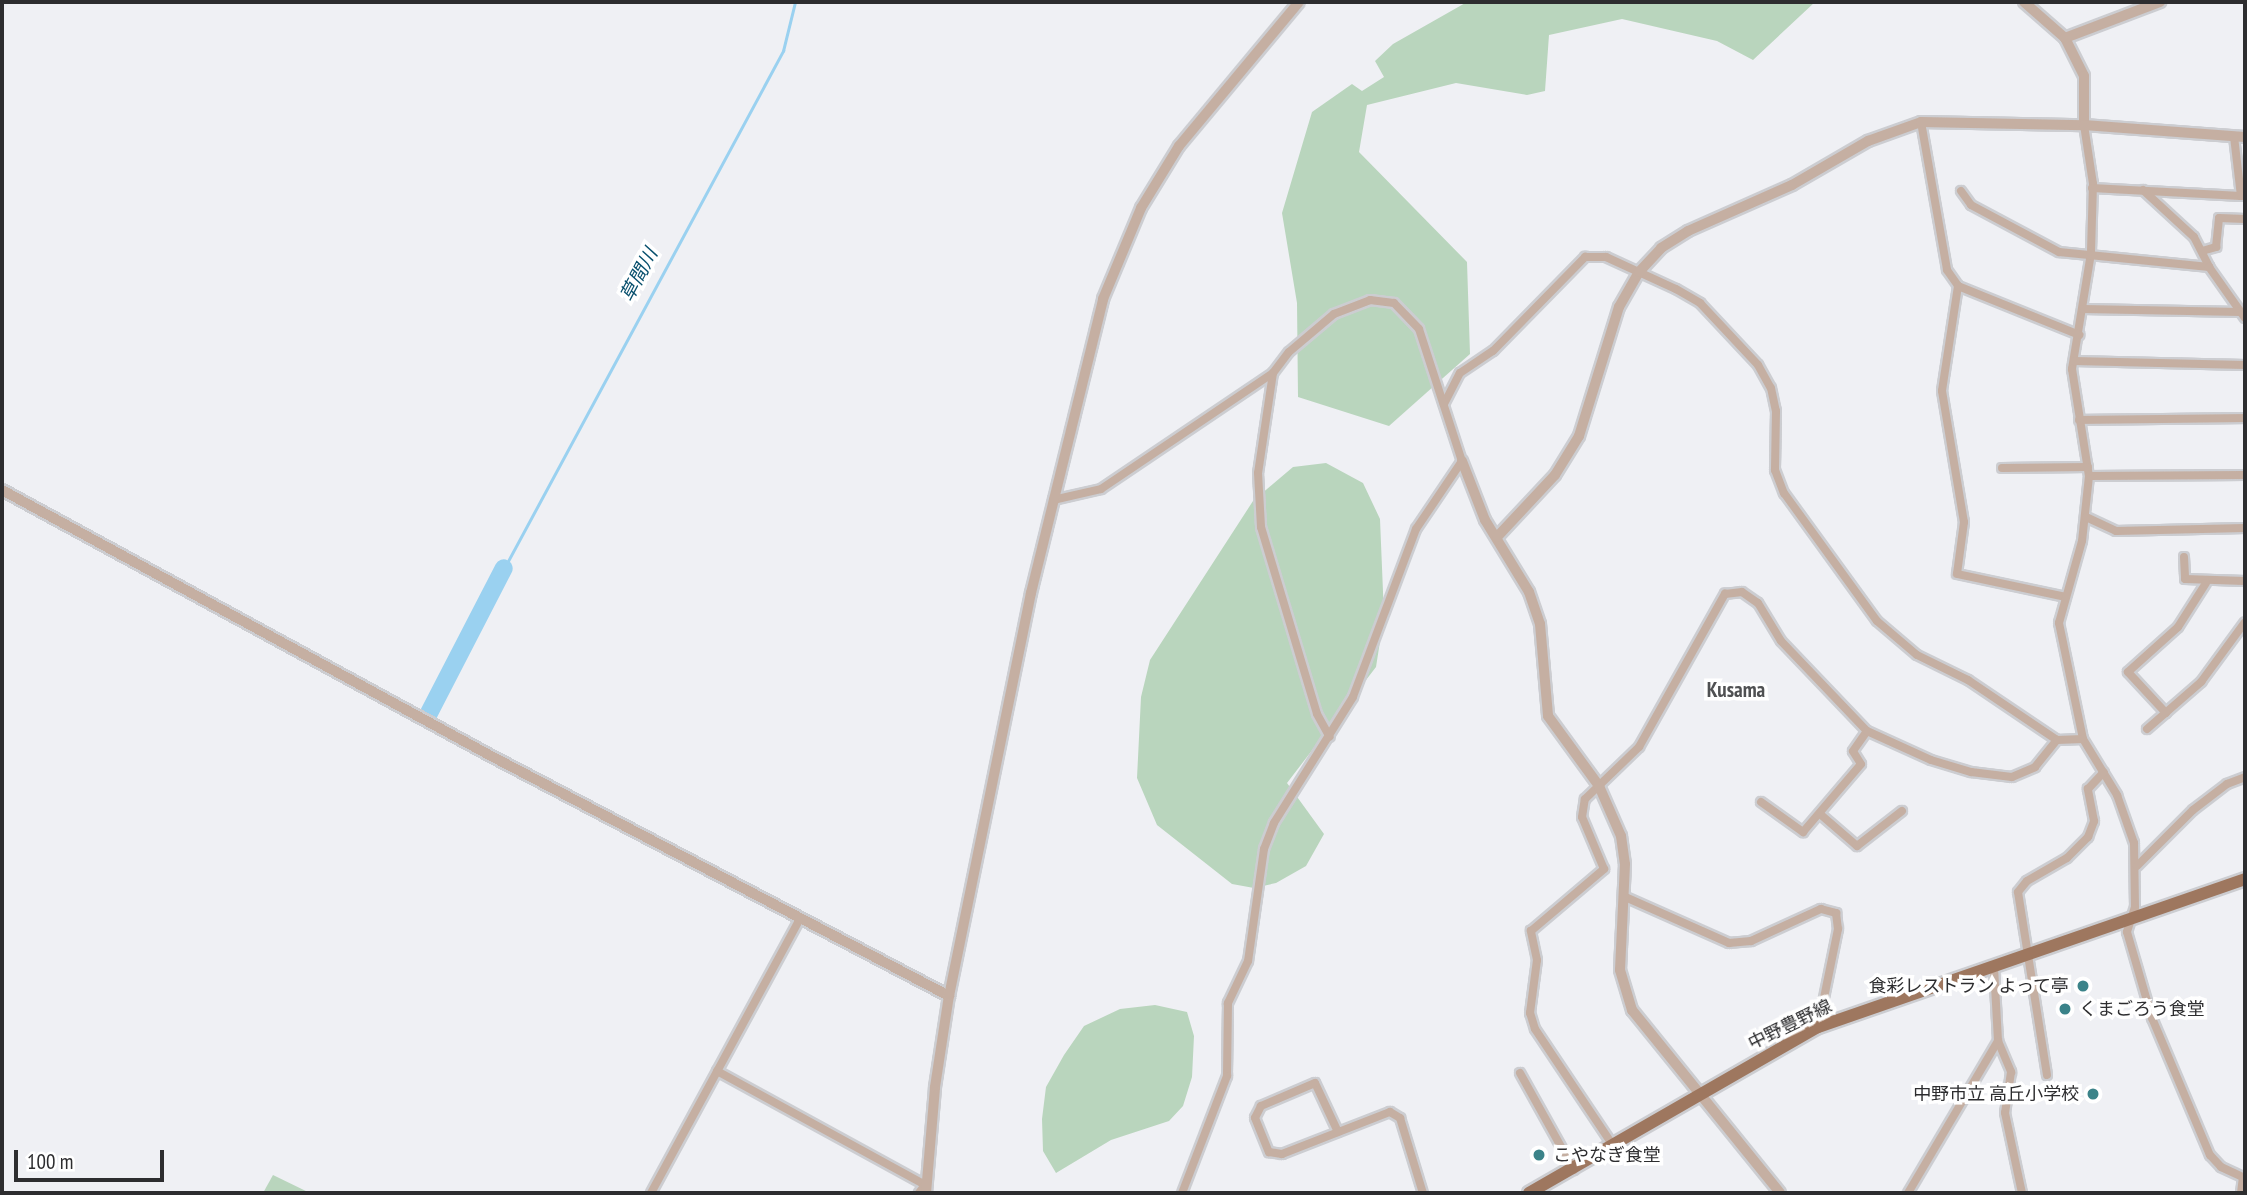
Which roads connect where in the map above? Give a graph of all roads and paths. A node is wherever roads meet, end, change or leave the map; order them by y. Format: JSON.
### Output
{"nodes":[{"id":1,"x":1299,"y":2,"type":"edge"},
{"id":2,"x":2024,"y":2,"type":"edge"},
{"id":3,"x":2160,"y":2,"type":"edge"},
{"id":4,"x":2065,"y":38,"type":"junction"},
{"id":5,"x":1920,"y":122,"type":"junction"},
{"id":6,"x":2084,"y":125,"type":"junction"},
{"id":7,"x":2240,"y":136,"type":"edge"},
{"id":8,"x":2092,"y":188,"type":"junction"},
{"id":9,"x":2143,"y":190,"type":"junction"},
{"id":10,"x":1961,"y":191,"type":"dead end"},
{"id":11,"x":2245,"y":219,"type":"edge"},
{"id":12,"x":2202,"y":251,"type":"junction"},
{"id":13,"x":2091,"y":253,"type":"junction"},
{"id":14,"x":2209,"y":267,"type":"junction"},
{"id":15,"x":1639,"y":272,"type":"junction"},
{"id":16,"x":1958,"y":286,"type":"junction"},
{"id":17,"x":2083,"y":309,"type":"junction"},
{"id":18,"x":2243,"y":315,"type":"edge"},
{"id":19,"x":2079,"y":335,"type":"junction"},
{"id":20,"x":2074,"y":361,"type":"junction"},
{"id":21,"x":2245,"y":365,"type":"edge"},
{"id":22,"x":1273,"y":373,"type":"junction"},
{"id":23,"x":1444,"y":404,"type":"junction"},
{"id":24,"x":2245,"y":418,"type":"edge"},
{"id":25,"x":2079,"y":420,"type":"junction"},
{"id":26,"x":1462,"y":461,"type":"junction"},
{"id":27,"x":2002,"y":468,"type":"dead end"},
{"id":28,"x":2089,"y":472,"type":"junction"},
{"id":29,"x":2245,"y":475,"type":"edge"},
{"id":30,"x":2,"y":490,"type":"edge"},
{"id":31,"x":1053,"y":500,"type":"junction"},
{"id":32,"x":2086,"y":517,"type":"junction"},
{"id":33,"x":2245,"y":528,"type":"edge"},
{"id":34,"x":1497,"y":537,"type":"junction"},
{"id":35,"x":2184,"y":557,"type":"dead end"},
{"id":36,"x":2245,"y":581,"type":"edge"},
{"id":37,"x":2206,"y":583,"type":"junction"},
{"id":38,"x":2066,"y":597,"type":"junction"},
{"id":39,"x":2245,"y":622,"type":"edge"},
{"id":40,"x":2166,"y":713,"type":"junction"},
{"id":41,"x":2147,"y":729,"type":"dead end"},
{"id":42,"x":1867,"y":731,"type":"junction"},
{"id":43,"x":1330,"y":737,"type":"junction"},
{"id":44,"x":2083,"y":738,"type":"junction"},
{"id":45,"x":2057,"y":740,"type":"junction"},
{"id":46,"x":2104,"y":772,"type":"junction"},
{"id":47,"x":2245,"y":777,"type":"edge"},
{"id":48,"x":1599,"y":786,"type":"junction"},
{"id":49,"x":1761,"y":802,"type":"dead end"},
{"id":50,"x":1902,"y":811,"type":"dead end"},
{"id":51,"x":1820,"y":814,"type":"junction"},
{"id":52,"x":2137,"y":866,"type":"junction"},
{"id":53,"x":2245,"y":879,"type":"edge"},
{"id":54,"x":1623,"y":896,"type":"junction"},
{"id":55,"x":800,"y":919,"type":"junction"},
{"id":56,"x":2130,"y":920,"type":"junction"},
{"id":57,"x":2027,"y":954,"type":"junction"},
{"id":58,"x":1994,"y":967,"type":"junction"},
{"id":59,"x":950,"y":996,"type":"junction"},
{"id":60,"x":1818,"y":1027,"type":"junction"},
{"id":61,"x":1998,"y":1041,"type":"junction"},
{"id":62,"x":717,"y":1071,"type":"junction"},
{"id":63,"x":1520,"y":1073,"type":"dead end"},
{"id":64,"x":2047,"y":1076,"type":"dead end"},
{"id":65,"x":1702,"y":1096,"type":"junction"},
{"id":66,"x":1338,"y":1132,"type":"junction"},
{"id":67,"x":1615,"y":1147,"type":"junction"},
{"id":68,"x":1574,"y":1170,"type":"junction"},
{"id":69,"x":2244,"y":1178,"type":"edge"},
{"id":70,"x":923,"y":1190,"type":"edge"},
{"id":71,"x":651,"y":1193,"type":"edge"},
{"id":72,"x":1182,"y":1193,"type":"edge"},
{"id":73,"x":1423,"y":1193,"type":"edge"},
{"id":74,"x":1529,"y":1193,"type":"edge"},
{"id":75,"x":1780,"y":1193,"type":"edge"},
{"id":76,"x":1908,"y":1193,"type":"edge"},
{"id":77,"x":2022,"y":1193,"type":"edge"},
{"id":78,"x":2241,"y":1193,"type":"edge"}],
"edges":[{"from":1,"to":31,"type":"street"},
{"from":2,"to":4,"type":"street"},
{"from":3,"to":4,"type":"street"},
{"from":4,"to":6,"type":"street"},
{"from":5,"to":6,"type":"street"},
{"from":5,"to":15,"type":"street"},
{"from":5,"to":16,"type":"street"},
{"from":6,"to":7,"type":"street"},
{"from":6,"to":8,"type":"street"},
{"from":7,"to":9,"type":"street"},
{"from":8,"to":9,"type":"street"},
{"from":8,"to":13,"type":"street"},
{"from":9,"to":12,"type":"street"},
{"from":10,"to":13,"type":"street"},
{"from":11,"to":12,"type":"street"},
{"from":12,"to":14,"type":"street"},
{"from":13,"to":14,"type":"street"},
{"from":13,"to":17,"type":"street"},
{"from":14,"to":18,"type":"street"},
{"from":15,"to":23,"type":"street"},
{"from":15,"to":34,"type":"street"},
{"from":15,"to":45,"type":"street"},
{"from":16,"to":19,"type":"street"},
{"from":16,"to":38,"type":"street"},
{"from":17,"to":18,"type":"street"},
{"from":17,"to":19,"type":"street"},
{"from":19,"to":20,"type":"street"},
{"from":20,"to":21,"type":"street"},
{"from":20,"to":25,"type":"street"},
{"from":22,"to":23,"type":"street"},
{"from":22,"to":31,"type":"street"},
{"from":22,"to":43,"type":"street"},
{"from":23,"to":26,"type":"street"},
{"from":24,"to":25,"type":"street"},
{"from":25,"to":28,"type":"street"},
{"from":26,"to":34,"type":"street"},
{"from":26,"to":43,"type":"street"},
{"from":27,"to":28,"type":"street"},
{"from":28,"to":29,"type":"street"},
{"from":28,"to":32,"type":"street"},
{"from":30,"to":55,"type":"street"},
{"from":31,"to":59,"type":"street"},
{"from":32,"to":33,"type":"street"},
{"from":32,"to":38,"type":"street"},
{"from":34,"to":48,"type":"street"},
{"from":35,"to":37,"type":"street"},
{"from":36,"to":37,"type":"street"},
{"from":37,"to":40,"type":"street"},
{"from":38,"to":44,"type":"street"},
{"from":39,"to":40,"type":"street"},
{"from":40,"to":41,"type":"street"},
{"from":42,"to":45,"type":"street"},
{"from":42,"to":48,"type":"street"},
{"from":42,"to":51,"type":"street"},
{"from":43,"to":72,"type":"street"},
{"from":44,"to":45,"type":"street"},
{"from":44,"to":46,"type":"street"},
{"from":46,"to":52,"type":"street"},
{"from":46,"to":57,"type":"street"},
{"from":47,"to":52,"type":"street"},
{"from":48,"to":54,"type":"street"},
{"from":48,"to":67,"type":"street"},
{"from":49,"to":51,"type":"street"},
{"from":50,"to":51,"type":"street"},
{"from":52,"to":56,"type":"street"},
{"from":53,"to":56,"type":"main road","name":"中野豊野線"},
{"from":54,"to":60,"type":"street"},
{"from":54,"to":65,"type":"street"},
{"from":55,"to":59,"type":"street"},
{"from":55,"to":62,"type":"street"},
{"from":56,"to":57,"type":"main road","name":"中野豊野線"},
{"from":56,"to":69,"type":"street"},
{"from":57,"to":58,"type":"main road","name":"中野豊野線"},
{"from":57,"to":64,"type":"street"},
{"from":58,"to":60,"type":"main road","name":"中野豊野線"},
{"from":58,"to":61,"type":"street"},
{"from":59,"to":70,"type":"street"},
{"from":60,"to":65,"type":"main road","name":"中野豊野線"},
{"from":61,"to":76,"type":"street"},
{"from":61,"to":77,"type":"street"},
{"from":62,"to":70,"type":"street"},
{"from":62,"to":71,"type":"street"},
{"from":63,"to":68,"type":"street"},
{"from":65,"to":67,"type":"main road","name":"中野豊野線"},
{"from":65,"to":75,"type":"street"},
{"from":66,"to":66,"type":"street"},
{"from":66,"to":73,"type":"street"},
{"from":67,"to":68,"type":"main road","name":"中野豊野線"},
{"from":68,"to":74,"type":"main road","name":"中野豊野線"},
{"from":69,"to":78,"type":"street"}]}
